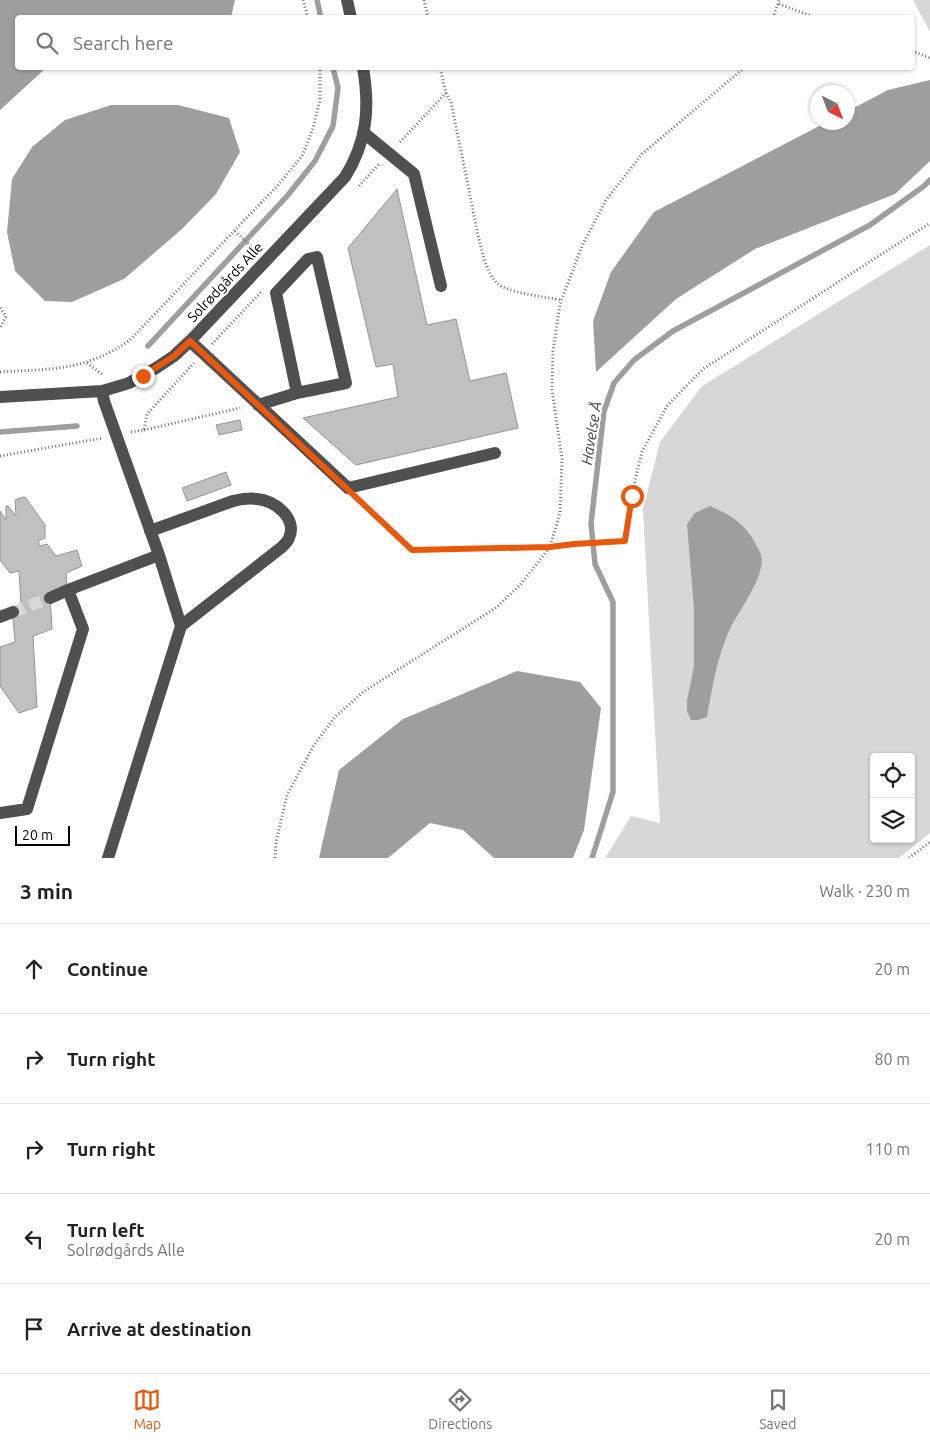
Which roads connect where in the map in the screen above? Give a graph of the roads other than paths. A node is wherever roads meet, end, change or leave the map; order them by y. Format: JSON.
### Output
{"nodes":[{"id":1,"x":347,"y":0,"type":"edge"},
{"id":2,"x":350,"y":15,"type":"edge"},
{"id":3,"x":363,"y":70,"type":"edge"},
{"id":4,"x":364,"y":133,"type":"junction"},
{"id":5,"x":441,"y":286,"type":"dead end"},
{"id":6,"x":190,"y":341,"type":"junction"},
{"id":7,"x":102,"y":391,"type":"junction"},
{"id":8,"x":297,"y":394,"type":"junction"},
{"id":9,"x":0,"y":397,"type":"edge"},
{"id":10,"x":258,"y":404,"type":"junction"},
{"id":11,"x":495,"y":453,"type":"dead end"},
{"id":12,"x":150,"y":531,"type":"junction"},
{"id":13,"x":158,"y":555,"type":"junction"},
{"id":14,"x":68,"y":590,"type":"junction"},
{"id":15,"x":50,"y":598,"type":"tunnel mouth"},
{"id":16,"x":12,"y":612,"type":"tunnel mouth"},
{"id":17,"x":0,"y":617,"type":"edge"},
{"id":18,"x":181,"y":626,"type":"junction"},
{"id":19,"x":0,"y":813,"type":"edge"},
{"id":20,"x":108,"y":858,"type":"edge"}],
"edges":[{"from":1,"to":2,"type":"lane"},
{"from":3,"to":4,"type":"lane","name":"Solrødgårds Alle"},
{"from":4,"to":5,"type":"lane"},
{"from":4,"to":6,"type":"lane","name":"Solrødgårds Alle"},
{"from":6,"to":7,"type":"lane","name":"Solrødgårds Alle"},
{"from":6,"to":10,"type":"lane"},
{"from":7,"to":9,"type":"lane","name":"Solrødgårds Alle"},
{"from":7,"to":12,"type":"lane"},
{"from":8,"to":8,"type":"lane"},
{"from":8,"to":10,"type":"lane"},
{"from":10,"to":11,"type":"lane"},
{"from":12,"to":13,"type":"lane"},
{"from":12,"to":18,"type":"lane"},
{"from":13,"to":14,"type":"lane"},
{"from":13,"to":18,"type":"lane"},
{"from":14,"to":15,"type":"lane"},
{"from":14,"to":19,"type":"lane"},
{"from":16,"to":17,"type":"lane"},
{"from":18,"to":20,"type":"lane"}]}
